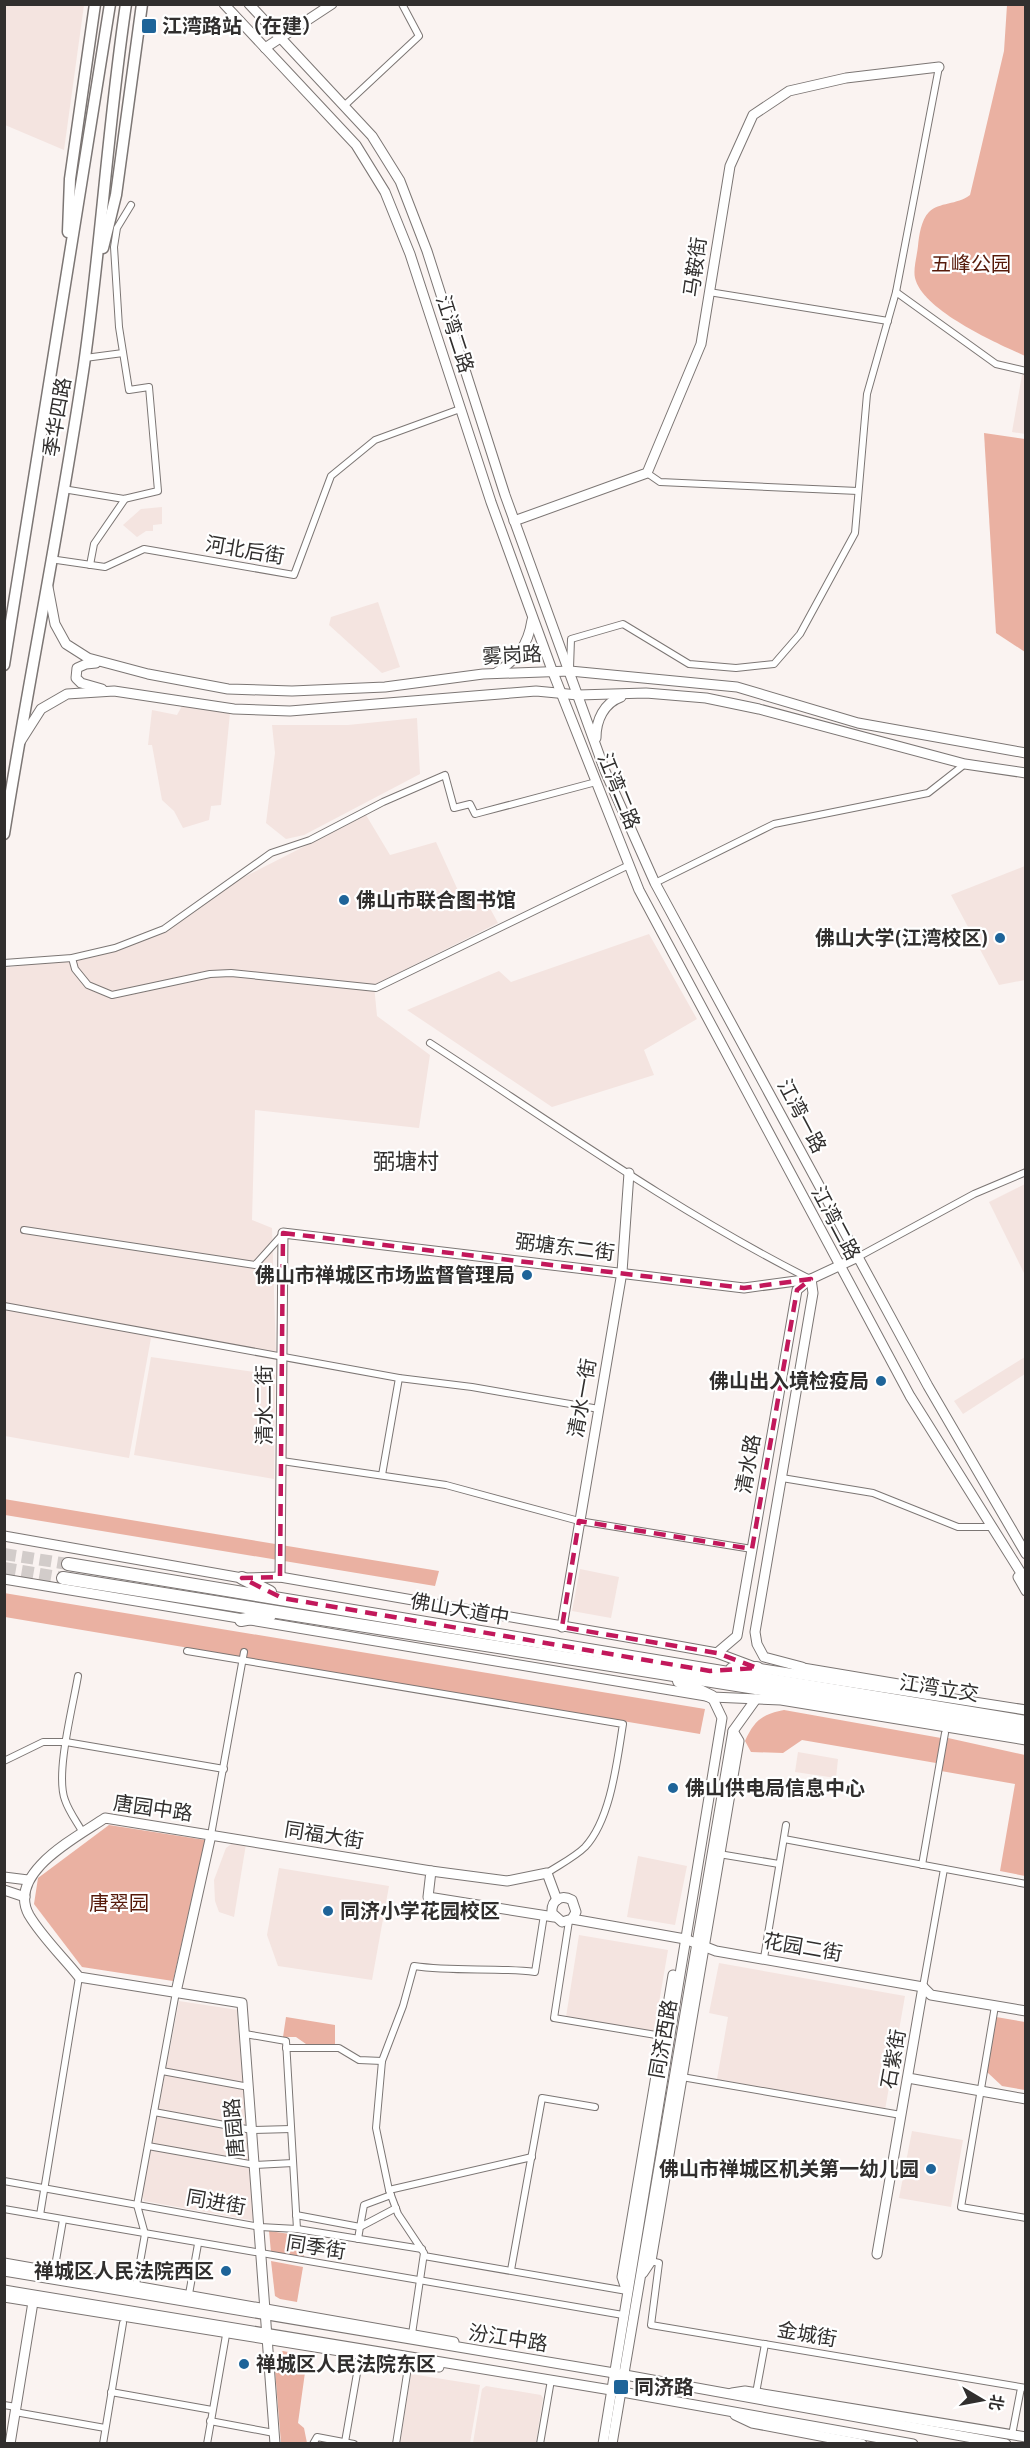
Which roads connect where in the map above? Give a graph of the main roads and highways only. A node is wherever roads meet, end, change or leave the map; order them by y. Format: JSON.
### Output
{"nodes":[{"id":1,"x":95,"y":4,"type":"edge"},
{"id":2,"x":110,"y":4,"type":"edge"},
{"id":3,"x":126,"y":4,"type":"edge"},
{"id":4,"x":142,"y":4,"type":"edge"},
{"id":5,"x":224,"y":4,"type":"edge"},
{"id":6,"x":249,"y":4,"type":"edge"},
{"id":7,"x":332,"y":4,"type":"edge"},
{"id":8,"x":281,"y":39,"type":"junction"},
{"id":9,"x":265,"y":48,"type":"junction"},
{"id":10,"x":939,"y":68,"type":"road end"},
{"id":11,"x":66,"y":277,"type":"junction"},
{"id":12,"x":95,"y":280,"type":"junction"},
{"id":13,"x":514,"y":521,"type":"junction"},
{"id":14,"x":46,"y":582,"type":"junction"},
{"id":15,"x":13,"y":612,"type":"junction"},
{"id":16,"x":533,"y":618,"type":"junction"},
{"id":17,"x":4,"y":621,"type":"edge"},
{"id":18,"x":107,"y":663,"type":"junction"},
{"id":19,"x":4,"y":665,"type":"edge"},
{"id":20,"x":552,"y":670,"type":"junction"},
{"id":21,"x":570,"y":671,"type":"junction"},
{"id":22,"x":495,"y":673,"type":"junction"},
{"id":23,"x":110,"y":691,"type":"junction"},
{"id":24,"x":630,"y":693,"type":"junction"},
{"id":25,"x":561,"y":694,"type":"junction"},
{"id":26,"x":578,"y":695,"type":"junction"},
{"id":27,"x":19,"y":744,"type":"junction"},
{"id":28,"x":597,"y":746,"type":"junction"},
{"id":29,"x":1026,"y":753,"type":"edge"},
{"id":30,"x":1026,"y":773,"type":"edge"},
{"id":31,"x":4,"y":834,"type":"edge"},
{"id":32,"x":655,"y":883,"type":"joint"},
{"id":33,"x":629,"y":1173,"type":"road end"},
{"id":34,"x":283,"y":1233,"type":"joint"},
{"id":35,"x":858,"y":1257,"type":"junction"},
{"id":36,"x":839,"y":1267,"type":"junction"},
{"id":37,"x":622,"y":1272,"type":"junction"},
{"id":38,"x":811,"y":1279,"type":"junction"},
{"id":39,"x":780,"y":1389,"type":"junction"},
{"id":40,"x":796,"y":1392,"type":"junction"},
{"id":41,"x":765,"y":1475,"type":"junction"},
{"id":42,"x":782,"y":1478,"type":"junction"},
{"id":43,"x":994,"y":1528,"type":"junction"},
{"id":44,"x":1013,"y":1532,"type":"junction"},
{"id":45,"x":4,"y":1536,"type":"edge"},
{"id":46,"x":752,"y":1549,"type":"junction"},
{"id":47,"x":1026,"y":1549,"type":"edge"},
{"id":48,"x":770,"y":1552,"type":"junction"},
{"id":49,"x":1026,"y":1554,"type":"edge"},
{"id":50,"x":68,"y":1564,"type":"tunnel mouth"},
{"id":51,"x":280,"y":1577,"type":"junction"},
{"id":52,"x":63,"y":1578,"type":"tunnel mouth"},
{"id":53,"x":242,"y":1578,"type":"junction"},
{"id":54,"x":4,"y":1579,"type":"edge"},
{"id":55,"x":1026,"y":1581,"type":"edge"},
{"id":56,"x":1026,"y":1591,"type":"edge"},
{"id":57,"x":282,"y":1598,"type":"junction"},
{"id":58,"x":280,"y":1613,"type":"junction"},
{"id":59,"x":241,"y":1620,"type":"junction"},
{"id":60,"x":562,"y":1627,"type":"junction"},
{"id":61,"x":717,"y":1653,"type":"junction"},
{"id":62,"x":802,"y":1666,"type":"junction"},
{"id":63,"x":757,"y":1668,"type":"junction"},
{"id":64,"x":710,"y":1671,"type":"junction"},
{"id":65,"x":775,"y":1671,"type":"junction"},
{"id":66,"x":668,"y":1676,"type":"junction"},
{"id":67,"x":841,"y":1696,"type":"junction"},
{"id":68,"x":712,"y":1698,"type":"junction"},
{"id":69,"x":756,"y":1699,"type":"junction"},
{"id":70,"x":819,"y":1706,"type":"junction"},
{"id":71,"x":1026,"y":1708,"type":"edge"},
{"id":72,"x":1026,"y":1722,"type":"edge"},
{"id":73,"x":720,"y":1726,"type":"junction"},
{"id":74,"x":733,"y":1731,"type":"junction"},
{"id":75,"x":1026,"y":1731,"type":"edge"},
{"id":76,"x":1026,"y":1740,"type":"edge"},
{"id":77,"x":1026,"y":1747,"type":"edge"},
{"id":78,"x":701,"y":1810,"type":"junction"},
{"id":79,"x":704,"y":1822,"type":"junction"},
{"id":80,"x":697,"y":1833,"type":"junction"},
{"id":81,"x":211,"y":1835,"type":"junction"},
{"id":82,"x":431,"y":1871,"type":"junction"},
{"id":83,"x":4,"y":1877,"type":"edge"},
{"id":84,"x":28,"y":1880,"type":"junction"},
{"id":85,"x":4,"y":1890,"type":"edge"},
{"id":86,"x":26,"y":1897,"type":"junction"},
{"id":87,"x":557,"y":1900,"type":"junction"},
{"id":88,"x":549,"y":1916,"type":"junction"},
{"id":89,"x":571,"y":1920,"type":"junction"},
{"id":90,"x":682,"y":1938,"type":"junction"},
{"id":91,"x":701,"y":1943,"type":"junction"},
{"id":92,"x":923,"y":1987,"type":"junction"},
{"id":93,"x":176,"y":1992,"type":"junction"},
{"id":94,"x":1026,"y":2011,"type":"edge"},
{"id":95,"x":908,"y":2078,"type":"junction"},
{"id":96,"x":1026,"y":2099,"type":"edge"},
{"id":97,"x":667,"y":2121,"type":"junction"},
{"id":98,"x":671,"y":2143,"type":"junction"},
{"id":99,"x":661,"y":2160,"type":"junction"},
{"id":100,"x":877,"y":2254,"type":"dead end"},
{"id":101,"x":4,"y":2263,"type":"edge"},
{"id":102,"x":4,"y":2271,"type":"edge"},
{"id":103,"x":640,"y":2277,"type":"junction"},
{"id":104,"x":4,"y":2290,"type":"edge"},
{"id":105,"x":627,"y":2291,"type":"junction"},
{"id":106,"x":4,"y":2297,"type":"edge"},
{"id":107,"x":33,"y":2302,"type":"junction"},
{"id":108,"x":267,"y":2312,"type":"junction"},
{"id":109,"x":268,"y":2337,"type":"junction"},
{"id":110,"x":518,"y":2358,"type":"junction"},
{"id":111,"x":409,"y":2359,"type":"junction"},
{"id":112,"x":619,"y":2374,"type":"junction"},
{"id":113,"x":616,"y":2391,"type":"junction"},
{"id":114,"x":727,"y":2394,"type":"junction"},
{"id":115,"x":725,"y":2410,"type":"junction"},
{"id":116,"x":607,"y":2421,"type":"junction"},
{"id":117,"x":1026,"y":2437,"type":"edge"},
{"id":118,"x":10,"y":2444,"type":"edge"},
{"id":119,"x":275,"y":2444,"type":"edge"},
{"id":120,"x":597,"y":2444,"type":"edge"},
{"id":121,"x":603,"y":2444,"type":"edge"},
{"id":122,"x":612,"y":2444,"type":"edge"},
{"id":123,"x":862,"y":2444,"type":"edge"},
{"id":124,"x":913,"y":2444,"type":"edge"},
{"id":125,"x":1006,"y":2444,"type":"edge"}],
"edges":[{"from":1,"to":11,"type":"main road"},
{"from":2,"to":11,"type":"main road","name":"季华四路"},
{"from":3,"to":12,"type":"main road","name":"季华四路"},
{"from":4,"to":12,"type":"main road"},
{"from":5,"to":9,"type":"main road","name":"江湾二路"},
{"from":6,"to":8,"type":"main road","name":"江湾二路"},
{"from":7,"to":8,"type":"main road"},
{"from":8,"to":9,"type":"main road"},
{"from":8,"to":13,"type":"main road","name":"江湾二路"},
{"from":9,"to":16,"type":"main road","name":"江湾二路"},
{"from":10,"to":13,"type":"main road","name":"马鞍街"},
{"from":11,"to":15,"type":"main road","name":"季华四路"},
{"from":12,"to":14,"type":"main road","name":"季华四路"},
{"from":13,"to":21,"type":"main road","name":"江湾二路"},
{"from":14,"to":18,"type":"main road","name":"雾岗路"},
{"from":14,"to":27,"type":"main road","name":"季华四路"},
{"from":15,"to":17,"type":"main road"},
{"from":15,"to":19,"type":"main road","name":"季华四路"},
{"from":16,"to":20,"type":"main road","name":"江湾二路"},
{"from":16,"to":22,"type":"main road"},
{"from":18,"to":22,"type":"main road","name":"雾岗路"},
{"from":18,"to":23,"type":"main road"},
{"from":20,"to":21,"type":"main road","name":"雾岗路"},
{"from":20,"to":22,"type":"main road","name":"雾岗路"},
{"from":20,"to":25,"type":"main road","name":"江湾二路"},
{"from":21,"to":26,"type":"main road","name":"江湾二路"},
{"from":21,"to":29,"type":"main road","name":"雾岗路"},
{"from":23,"to":25,"type":"main road","name":"雾岗路"},
{"from":23,"to":27,"type":"main road","name":"雾岗路"},
{"from":24,"to":26,"type":"main road","name":"雾岗路"},
{"from":24,"to":28,"type":"main road"},
{"from":24,"to":30,"type":"main road","name":"雾岗路"},
{"from":25,"to":26,"type":"main road","name":"雾岗路"},
{"from":25,"to":36,"type":"main road","name":"江湾二路"},
{"from":26,"to":28,"type":"main road","name":"江湾二路"},
{"from":27,"to":31,"type":"main road","name":"季华四路"},
{"from":28,"to":32,"type":"main road","name":"江湾二路"},
{"from":32,"to":35,"type":"main road","name":"江湾一路"},
{"from":33,"to":37,"type":"main road","name":"清水一街"},
{"from":34,"to":37,"type":"main road","name":"弼塘东二街"},
{"from":34,"to":51,"type":"main road","name":"清水二街"},
{"from":35,"to":36,"type":"main road","name":"弼塘东二街"},
{"from":35,"to":44,"type":"main road","name":"江湾一路"},
{"from":36,"to":38,"type":"main road","name":"弼塘东二街"},
{"from":36,"to":43,"type":"main road","name":"江湾二路"},
{"from":37,"to":38,"type":"main road","name":"弼塘东二街"},
{"from":37,"to":60,"type":"main road","name":"清水一街"},
{"from":38,"to":39,"type":"main road","name":"清水路"},
{"from":38,"to":40,"type":"main road"},
{"from":39,"to":40,"type":"main road"},
{"from":39,"to":41,"type":"main road","name":"清水路"},
{"from":40,"to":42,"type":"main road"},
{"from":41,"to":42,"type":"main road"},
{"from":41,"to":46,"type":"main road","name":"清水路"},
{"from":42,"to":48,"type":"main road"},
{"from":43,"to":55,"type":"main road","name":"江湾二路"},
{"from":43,"to":56,"type":"main road"},
{"from":44,"to":47,"type":"main road"},
{"from":44,"to":49,"type":"main road","name":"江湾一路"},
{"from":45,"to":53,"type":"main road"},
{"from":46,"to":48,"type":"main road"},
{"from":46,"to":61,"type":"main road","name":"清水路"},
{"from":48,"to":62,"type":"main road"},
{"from":50,"to":57,"type":"highway","name":"佛山大道中"},
{"from":51,"to":53,"type":"main road"},
{"from":51,"to":60,"type":"main road"},
{"from":52,"to":58,"type":"highway","name":"佛山大道中"},
{"from":53,"to":57,"type":"highway"},
{"from":54,"to":59,"type":"main road"},
{"from":57,"to":64,"type":"highway","name":"佛山大道中"},
{"from":58,"to":59,"type":"highway"},
{"from":58,"to":66,"type":"highway","name":"佛山大道中"},
{"from":59,"to":68,"type":"main road"},
{"from":60,"to":61,"type":"main road"},
{"from":61,"to":63,"type":"main road"},
{"from":62,"to":65,"type":"main road"},
{"from":62,"to":71,"type":"main road"},
{"from":63,"to":64,"type":"highway"},
{"from":63,"to":65,"type":"main road"},
{"from":64,"to":67,"type":"highway","name":"佛山大道中"},
{"from":65,"to":67,"type":"main road"},
{"from":66,"to":67,"type":"highway","name":"佛山大道中"},
{"from":66,"to":68,"type":"highway"},
{"from":67,"to":70,"type":"main road"},
{"from":67,"to":71,"type":"main road"},
{"from":67,"to":72,"type":"highway","name":"江湾立交"},
{"from":67,"to":75,"type":"highway"},
{"from":67,"to":76,"type":"main road"},
{"from":68,"to":69,"type":"main road"},
{"from":68,"to":73,"type":"main road","name":"同济西路"},
{"from":69,"to":70,"type":"main road"},
{"from":69,"to":74,"type":"main road","name":"同济西路"},
{"from":70,"to":77,"type":"main road"},
{"from":73,"to":78,"type":"main road"},
{"from":73,"to":79,"type":"main road","name":"同济西路"},
{"from":74,"to":91,"type":"main road","name":"同济西路"},
{"from":74,"to":91,"type":"main road"},
{"from":78,"to":79,"type":"main road"},
{"from":78,"to":80,"type":"main road"},
{"from":79,"to":80,"type":"main road"},
{"from":79,"to":90,"type":"main road","name":"同济西路"},
{"from":80,"to":90,"type":"main road"},
{"from":81,"to":82,"type":"main road","name":"同福大街"},
{"from":81,"to":84,"type":"main road","name":"唐园中路"},
{"from":81,"to":93,"type":"main road"},
{"from":82,"to":87,"type":"main road","name":"同福大街"},
{"from":82,"to":88,"type":"main road"},
{"from":83,"to":84,"type":"main road"},
{"from":84,"to":86,"type":"main road"},
{"from":85,"to":86,"type":"main road"},
{"from":86,"to":93,"type":"main road"},
{"from":87,"to":88,"type":"main road"},
{"from":87,"to":89,"type":"main road"},
{"from":88,"to":89,"type":"main road"},
{"from":89,"to":90,"type":"main road"},
{"from":90,"to":91,"type":"main road","name":"花园二街"},
{"from":90,"to":105,"type":"main road","name":"同济西路"},
{"from":90,"to":105,"type":"main road"},
{"from":91,"to":92,"type":"main road","name":"花园二街"},
{"from":91,"to":97,"type":"main road","name":"同济西路"},
{"from":91,"to":98,"type":"main road"},
{"from":92,"to":94,"type":"main road","name":"花园二街"},
{"from":92,"to":95,"type":"main road","name":"石紫街"},
{"from":93,"to":108,"type":"main road","name":"唐园路"},
{"from":95,"to":96,"type":"main road"},
{"from":95,"to":100,"type":"main road","name":"石紫街"},
{"from":97,"to":98,"type":"main road"},
{"from":97,"to":99,"type":"main road","name":"同济西路"},
{"from":98,"to":99,"type":"main road"},
{"from":98,"to":103,"type":"main road"},
{"from":99,"to":103,"type":"main road","name":"同济西路"},
{"from":101,"to":108,"type":"main road"},
{"from":102,"to":108,"type":"main road","name":"汾江中路"},
{"from":103,"to":112,"type":"main road","name":"同济西路"},
{"from":104,"to":109,"type":"main road","name":"汾江中路"},
{"from":105,"to":112,"type":"main road","name":"同济西路"},
{"from":106,"to":107,"type":"main road"},
{"from":107,"to":109,"type":"main road"},
{"from":107,"to":118,"type":"main road"},
{"from":108,"to":109,"type":"main road","name":"唐园路"},
{"from":108,"to":110,"type":"main road","name":"汾江中路"},
{"from":108,"to":110,"type":"main road"},
{"from":109,"to":111,"type":"main road","name":"汾江中路"},
{"from":109,"to":111,"type":"main road"},
{"from":109,"to":119,"type":"main road","name":"唐园路"},
{"from":110,"to":112,"type":"main road","name":"汾江中路"},
{"from":111,"to":113,"type":"main road","name":"汾江中路"},
{"from":112,"to":113,"type":"main road","name":"同济西路"},
{"from":112,"to":114,"type":"main road","name":"汾江中路"},
{"from":113,"to":115,"type":"main road","name":"汾江中路"},
{"from":113,"to":116,"type":"main road"},
{"from":113,"to":122,"type":"main road"},
{"from":114,"to":117,"type":"main road"},
{"from":114,"to":125,"type":"main road","name":"汾江中路"},
{"from":115,"to":123,"type":"main road"},
{"from":115,"to":124,"type":"main road","name":"汾江中路"},
{"from":116,"to":120,"type":"main road"},
{"from":116,"to":121,"type":"main road"}]}
